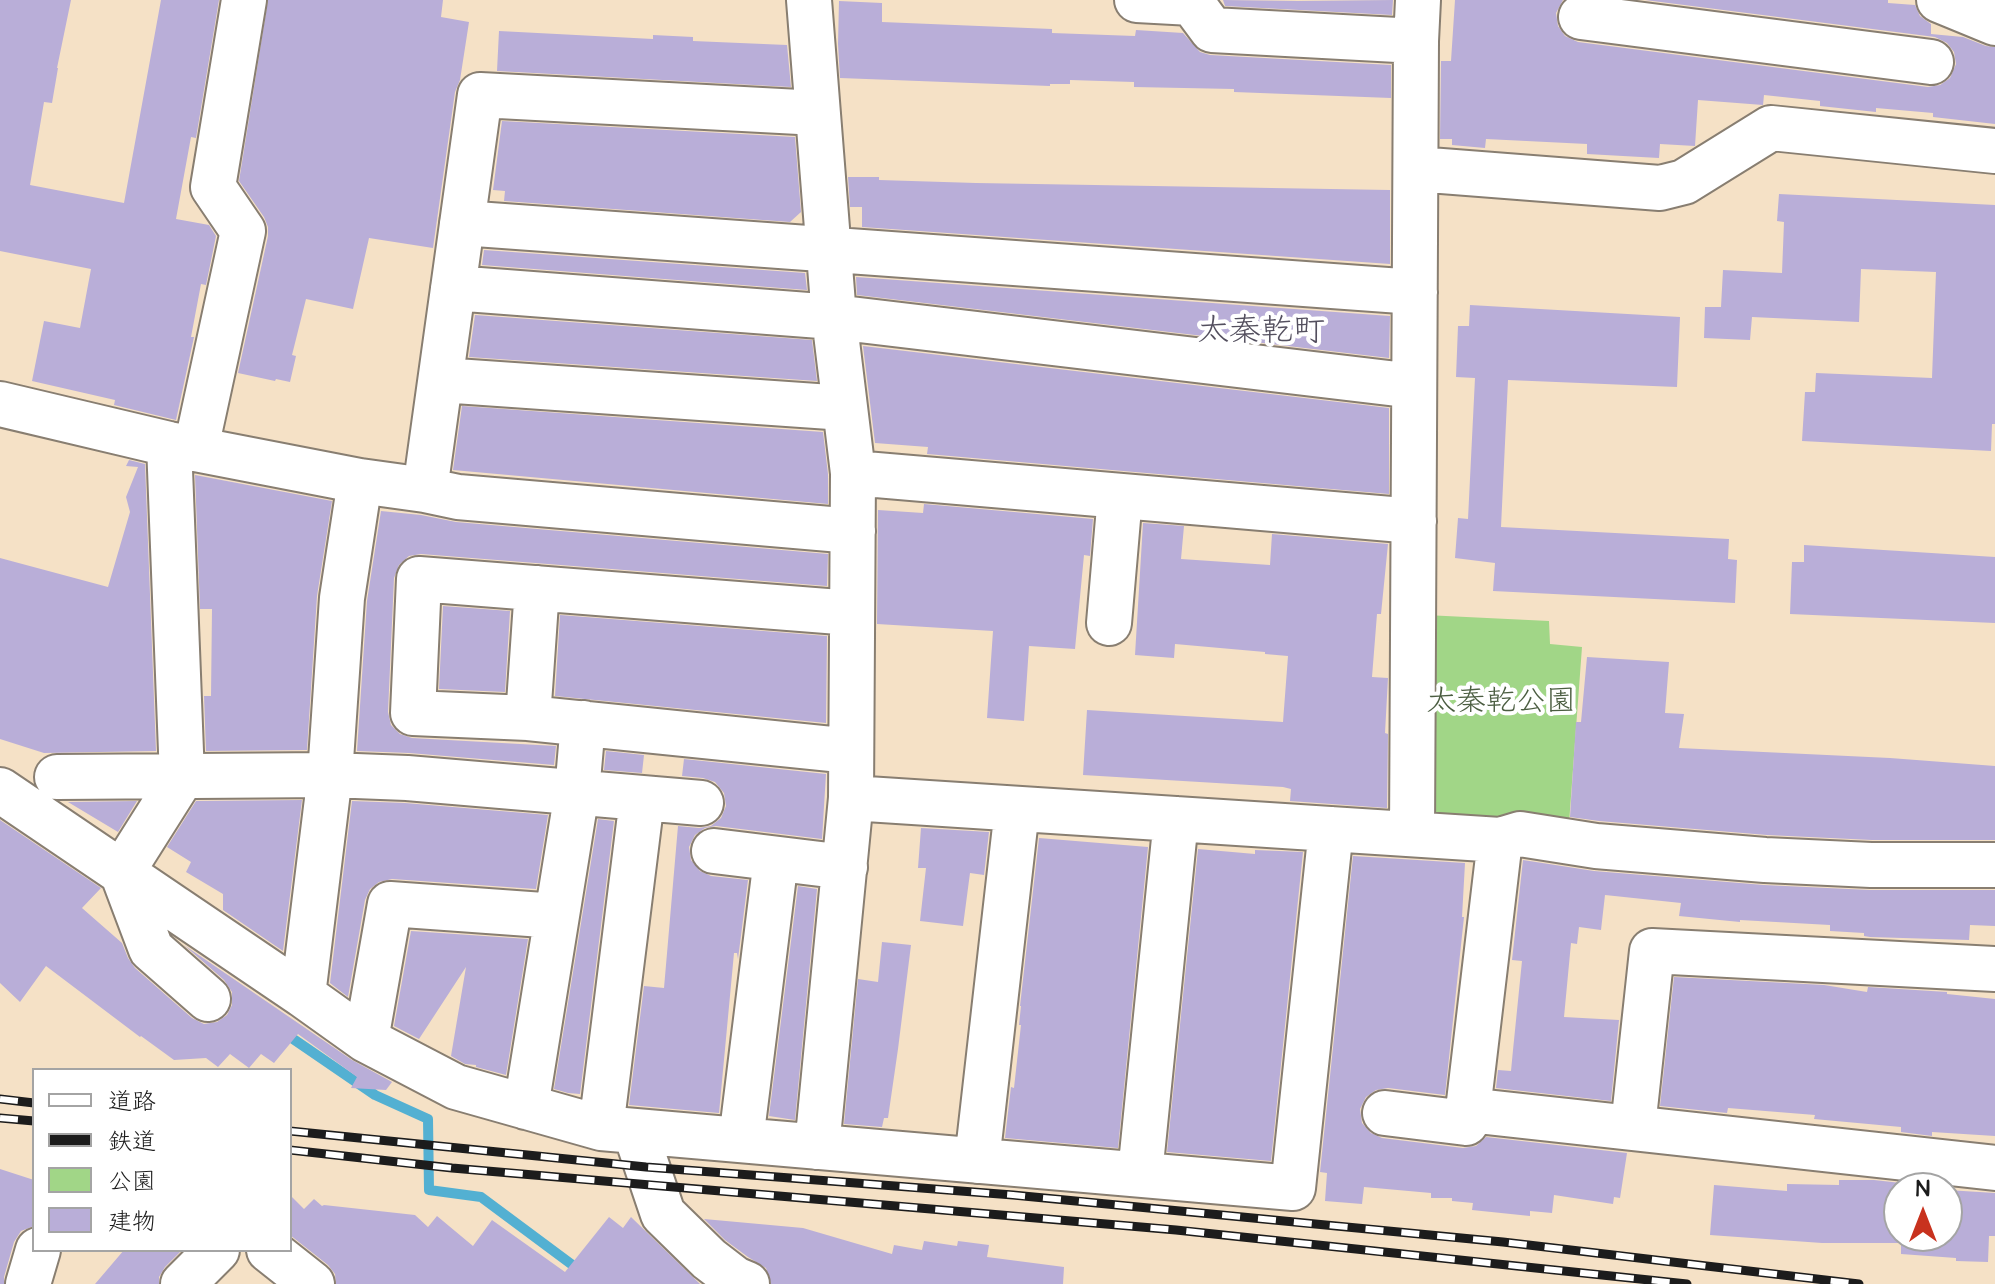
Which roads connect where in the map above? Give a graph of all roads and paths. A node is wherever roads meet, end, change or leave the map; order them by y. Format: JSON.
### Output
{"nodes":[{"id":1,"x":244,"y":0,"type":"edge"},
{"id":2,"x":809,"y":0,"type":"edge"},
{"id":3,"x":1137,"y":0,"type":"edge"},
{"id":4,"x":1939,"y":0,"type":"edge"},
{"id":5,"x":1658,"y":13,"type":"edge"},
{"id":6,"x":1581,"y":17,"type":"dead end"},
{"id":7,"x":1417,"y":20,"type":"edge"},
{"id":8,"x":1995,"y":23,"type":"edge"},
{"id":9,"x":1931,"y":62,"type":"dead end"},
{"id":10,"x":818,"y":113,"type":"junction"},
{"id":11,"x":1995,"y":151,"type":"edge"},
{"id":12,"x":1416,"y":169,"type":"junction"},
{"id":13,"x":462,"y":223,"type":"junction"},
{"id":14,"x":829,"y":250,"type":"junction"},
{"id":15,"x":453,"y":288,"type":"junction"},
{"id":16,"x":1415,"y":292,"type":"junction"},
{"id":17,"x":834,"y":317,"type":"junction"},
{"id":18,"x":441,"y":380,"type":"junction"},
{"id":19,"x":1414,"y":386,"type":"junction"},
{"id":20,"x":0,"y":404,"type":"edge"},
{"id":21,"x":845,"y":408,"type":"junction"},
{"id":22,"x":182,"y":446,"type":"junction"},
{"id":23,"x":853,"y":473,"type":"junction"},
{"id":24,"x":360,"y":481,"type":"junction"},
{"id":25,"x":425,"y":490,"type":"junction"},
{"id":26,"x":1120,"y":496,"type":"junction"},
{"id":27,"x":1414,"y":521,"type":"junction"},
{"id":28,"x":853,"y":531,"type":"junction"},
{"id":29,"x":537,"y":588,"type":"junction"},
{"id":30,"x":852,"y":613,"type":"junction"},
{"id":31,"x":1109,"y":623,"type":"dead end"},
{"id":32,"x":528,"y":718,"type":"junction"},
{"id":33,"x":583,"y":723,"type":"junction"},
{"id":34,"x":851,"y":751,"type":"junction"},
{"id":35,"x":330,"y":775,"type":"junction"},
{"id":36,"x":57,"y":777,"type":"dead end"},
{"id":37,"x":182,"y":777,"type":"junction"},
{"id":38,"x":0,"y":790,"type":"edge"},
{"id":39,"x":577,"y":792,"type":"junction"},
{"id":40,"x":851,"y":798,"type":"junction"},
{"id":41,"x":642,"y":799,"type":"junction"},
{"id":42,"x":701,"y":803,"type":"dead end"},
{"id":43,"x":1017,"y":809,"type":"junction"},
{"id":44,"x":1176,"y":819,"type":"junction"},
{"id":45,"x":1331,"y":829,"type":"junction"},
{"id":46,"x":1412,"y":834,"type":"junction"},
{"id":47,"x":1500,"y":840,"type":"junction"},
{"id":48,"x":714,"y":851,"type":"dead end"},
{"id":49,"x":776,"y":859,"type":"junction"},
{"id":50,"x":1995,"y":865,"type":"edge"},
{"id":51,"x":845,"y":867,"type":"junction"},
{"id":52,"x":122,"y":872,"type":"junction"},
{"id":53,"x":557,"y":916,"type":"junction"},
{"id":54,"x":1995,"y":969,"type":"edge"},
{"id":55,"x":303,"y":995,"type":"junction"},
{"id":56,"x":208,"y":999,"type":"dead end"},
{"id":57,"x":366,"y":1040,"type":"junction"},
{"id":58,"x":526,"y":1107,"type":"junction"},
{"id":59,"x":1468,"y":1110,"type":"junction"},
{"id":60,"x":1385,"y":1113,"type":"dead end"},
{"id":61,"x":1633,"y":1127,"type":"junction"},
{"id":62,"x":618,"y":1130,"type":"junction"},
{"id":63,"x":741,"y":1140,"type":"junction"},
{"id":64,"x":817,"y":1147,"type":"junction"},
{"id":65,"x":977,"y":1161,"type":"junction"},
{"id":66,"x":1995,"y":1168,"type":"edge"},
{"id":67,"x":1140,"y":1174,"type":"junction"},
{"id":68,"x":37,"y":1252,"type":"edge"},
{"id":69,"x":215,"y":1252,"type":"edge"},
{"id":70,"x":272,"y":1252,"type":"edge"},
{"id":71,"x":28,"y":1284,"type":"edge"},
{"id":72,"x":183,"y":1284,"type":"edge"},
{"id":73,"x":312,"y":1284,"type":"edge"},
{"id":74,"x":747,"y":1284,"type":"edge"}],
"edges":[{"from":1,"to":22,"type":"street"},
{"from":2,"to":10,"type":"street"},
{"from":3,"to":7,"type":"street"},
{"from":4,"to":8,"type":"street"},
{"from":5,"to":6,"type":"street"},
{"from":5,"to":9,"type":"street"},
{"from":7,"to":12,"type":"street"},
{"from":10,"to":13,"type":"street"},
{"from":10,"to":14,"type":"street"},
{"from":11,"to":12,"type":"street"},
{"from":12,"to":16,"type":"street"},
{"from":13,"to":14,"type":"street"},
{"from":13,"to":15,"type":"street"},
{"from":14,"to":16,"type":"street"},
{"from":14,"to":17,"type":"street"},
{"from":15,"to":17,"type":"street"},
{"from":15,"to":18,"type":"street"},
{"from":16,"to":19,"type":"street"},
{"from":17,"to":19,"type":"street"},
{"from":17,"to":21,"type":"street"},
{"from":18,"to":21,"type":"street"},
{"from":18,"to":25,"type":"street"},
{"from":19,"to":27,"type":"street"},
{"from":20,"to":22,"type":"street"},
{"from":21,"to":23,"type":"street"},
{"from":22,"to":24,"type":"street"},
{"from":22,"to":37,"type":"street"},
{"from":23,"to":26,"type":"street"},
{"from":23,"to":28,"type":"street"},
{"from":24,"to":25,"type":"street"},
{"from":24,"to":35,"type":"street"},
{"from":25,"to":28,"type":"street"},
{"from":26,"to":27,"type":"street"},
{"from":26,"to":31,"type":"street"},
{"from":27,"to":46,"type":"street"},
{"from":28,"to":30,"type":"street"},
{"from":29,"to":30,"type":"street"},
{"from":29,"to":32,"type":"street"},
{"from":29,"to":32,"type":"street"},
{"from":30,"to":34,"type":"street"},
{"from":32,"to":33,"type":"street"},
{"from":33,"to":34,"type":"street"},
{"from":33,"to":39,"type":"street"},
{"from":34,"to":40,"type":"street"},
{"from":35,"to":37,"type":"street"},
{"from":35,"to":39,"type":"street"},
{"from":35,"to":55,"type":"street"},
{"from":36,"to":37,"type":"street"},
{"from":37,"to":52,"type":"street"},
{"from":38,"to":52,"type":"street"},
{"from":39,"to":41,"type":"street"},
{"from":39,"to":53,"type":"street"},
{"from":40,"to":43,"type":"street"},
{"from":40,"to":51,"type":"street"},
{"from":41,"to":42,"type":"street"},
{"from":41,"to":62,"type":"street"},
{"from":43,"to":44,"type":"street"},
{"from":43,"to":65,"type":"street"},
{"from":44,"to":45,"type":"street"},
{"from":44,"to":67,"type":"street"},
{"from":45,"to":46,"type":"street"},
{"from":45,"to":67,"type":"street"},
{"from":46,"to":47,"type":"street"},
{"from":47,"to":50,"type":"street"},
{"from":47,"to":59,"type":"street"},
{"from":48,"to":49,"type":"street"},
{"from":49,"to":51,"type":"street"},
{"from":49,"to":63,"type":"street"},
{"from":51,"to":64,"type":"street"},
{"from":52,"to":55,"type":"street"},
{"from":52,"to":56,"type":"street"},
{"from":53,"to":57,"type":"street"},
{"from":53,"to":58,"type":"street"},
{"from":54,"to":61,"type":"street"},
{"from":55,"to":57,"type":"street"},
{"from":57,"to":58,"type":"street"},
{"from":58,"to":62,"type":"street"},
{"from":59,"to":60,"type":"street"},
{"from":59,"to":61,"type":"street"},
{"from":61,"to":66,"type":"street"},
{"from":62,"to":63,"type":"street"},
{"from":62,"to":74,"type":"street"},
{"from":63,"to":64,"type":"street"},
{"from":64,"to":65,"type":"street"},
{"from":65,"to":67,"type":"street"},
{"from":68,"to":71,"type":"street"},
{"from":69,"to":72,"type":"street"},
{"from":70,"to":73,"type":"street"}]}
